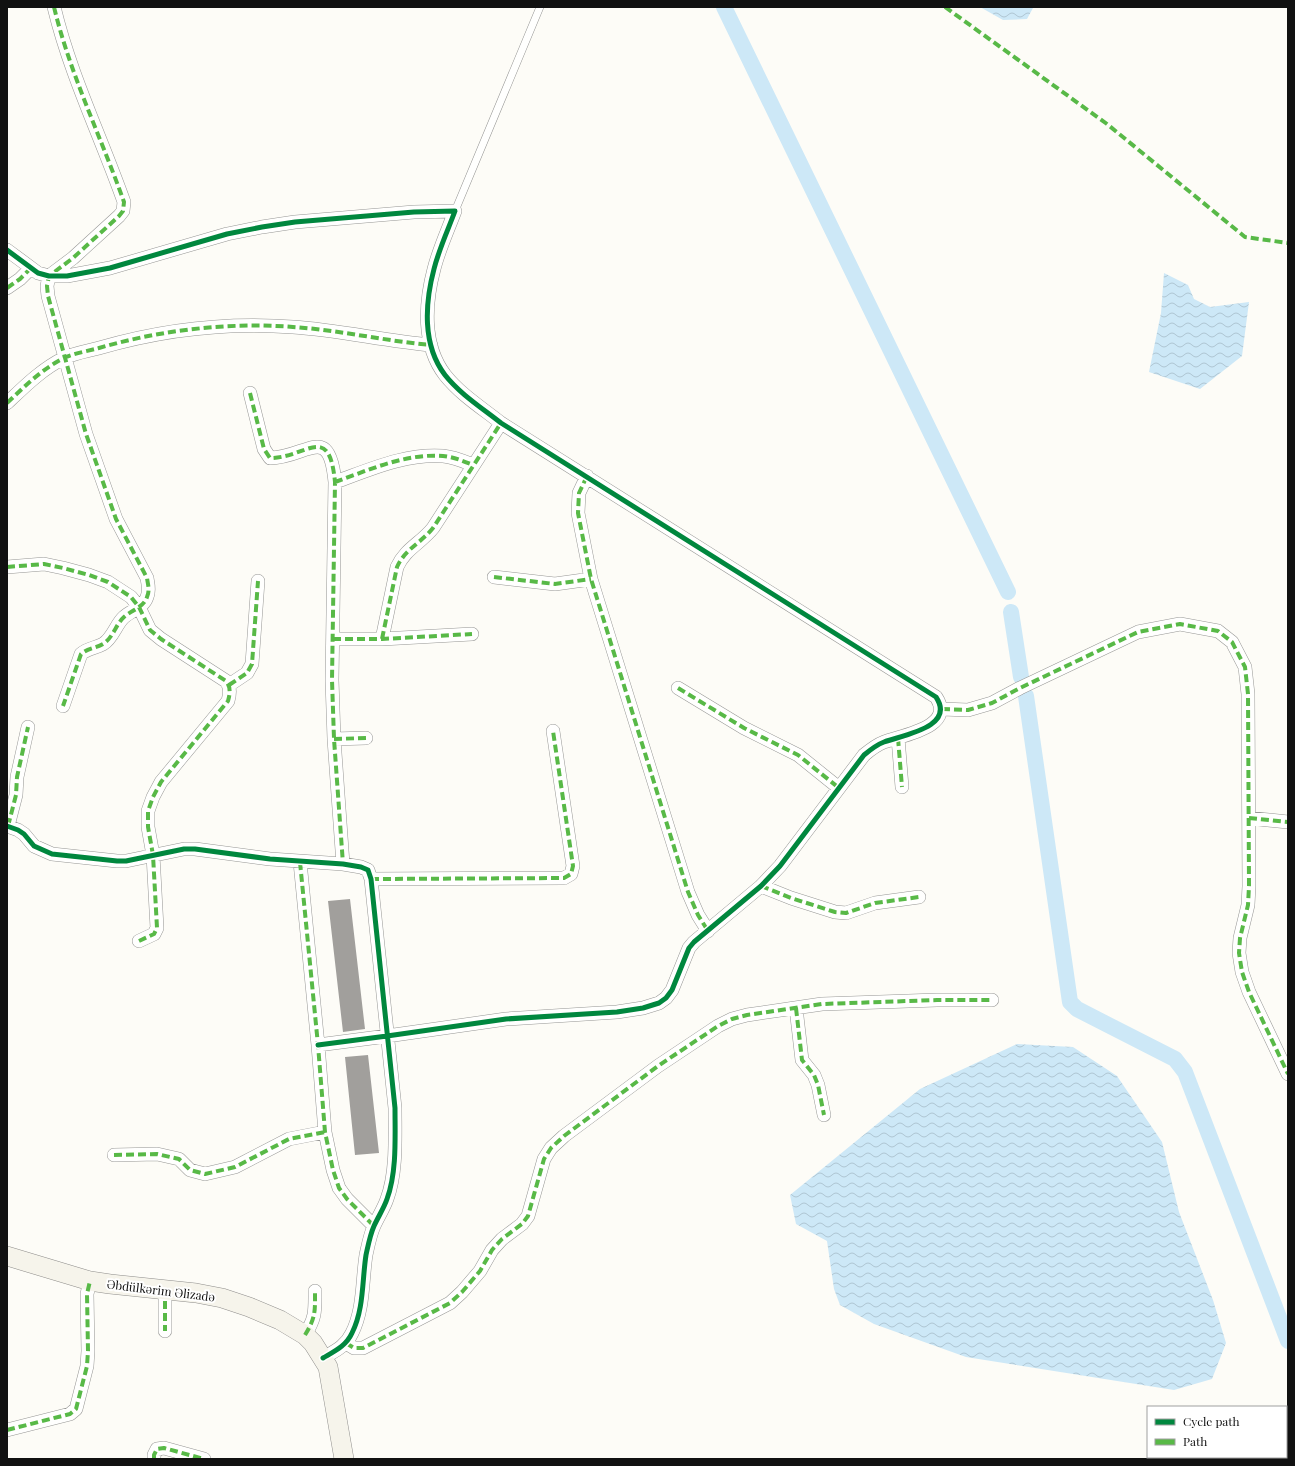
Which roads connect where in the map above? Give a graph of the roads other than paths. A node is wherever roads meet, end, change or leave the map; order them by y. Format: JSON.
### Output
{"nodes":[{"id":1,"x":54,"y":7,"type":"edge"},
{"id":2,"x":540,"y":7,"type":"edge"},
{"id":3,"x":455,"y":211,"type":"junction"},
{"id":4,"x":7,"y":250,"type":"edge"},
{"id":5,"x":31,"y":268,"type":"junction"},
{"id":6,"x":49,"y":276,"type":"junction"},
{"id":7,"x":7,"y":288,"type":"edge"},
{"id":8,"x":431,"y":345,"type":"junction"},
{"id":9,"x":65,"y":358,"type":"junction"},
{"id":10,"x":250,"y":393,"type":"dead end"},
{"id":11,"x":7,"y":403,"type":"edge"},
{"id":12,"x":501,"y":423,"type":"junction"},
{"id":13,"x":473,"y":465,"type":"junction"},
{"id":14,"x":586,"y":476,"type":"junction"},
{"id":15,"x":335,"y":482,"type":"junction"},
{"id":16,"x":7,"y":567,"type":"edge"},
{"id":17,"x":494,"y":577,"type":"dead end"},
{"id":18,"x":591,"y":579,"type":"junction"},
{"id":19,"x":258,"y":581,"type":"dead end"},
{"id":20,"x":139,"y":607,"type":"junction"},
{"id":21,"x":472,"y":634,"type":"dead end"},
{"id":22,"x":382,"y":638,"type":"junction"},
{"id":23,"x":333,"y":639,"type":"junction"},
{"id":24,"x":229,"y":685,"type":"junction"},
{"id":25,"x":678,"y":688,"type":"dead end"},
{"id":26,"x":63,"y":706,"type":"dead end"},
{"id":27,"x":942,"y":709,"type":"junction"},
{"id":28,"x":28,"y":727,"type":"dead end"},
{"id":29,"x":553,"y":731,"type":"dead end"},
{"id":30,"x":366,"y":738,"type":"dead end"},
{"id":31,"x":898,"y":738,"type":"junction"},
{"id":32,"x":334,"y":739,"type":"junction"},
{"id":33,"x":902,"y":787,"type":"dead end"},
{"id":34,"x":839,"y":788,"type":"junction"},
{"id":35,"x":1249,"y":818,"type":"junction"},
{"id":36,"x":1288,"y":822,"type":"edge"},
{"id":37,"x":8,"y":826,"type":"edge"},
{"id":38,"x":153,"y":855,"type":"junction"},
{"id":39,"x":300,"y":862,"type":"junction"},
{"id":40,"x":343,"y":864,"type":"junction"},
{"id":41,"x":372,"y":879,"type":"junction"},
{"id":42,"x":761,"y":886,"type":"junction"},
{"id":43,"x":919,"y":897,"type":"dead end"},
{"id":44,"x":708,"y":931,"type":"junction"},
{"id":45,"x":139,"y":942,"type":"dead end"},
{"id":46,"x":992,"y":1000,"type":"dead end"},
{"id":47,"x":796,"y":1008,"type":"junction"},
{"id":48,"x":387,"y":1036,"type":"junction"},
{"id":49,"x":318,"y":1045,"type":"junction"},
{"id":50,"x":1288,"y":1074,"type":"edge"},
{"id":51,"x":824,"y":1115,"type":"dead end"},
{"id":52,"x":325,"y":1132,"type":"junction"},
{"id":53,"x":114,"y":1155,"type":"dead end"},
{"id":54,"x":374,"y":1226,"type":"junction"},
{"id":55,"x":7,"y":1256,"type":"edge"},
{"id":56,"x":90,"y":1281,"type":"junction"},
{"id":57,"x":165,"y":1289,"type":"junction"},
{"id":58,"x":315,"y":1291,"type":"dead end"},
{"id":59,"x":165,"y":1332,"type":"dead end"},
{"id":60,"x":305,"y":1335,"type":"junction"},
{"id":61,"x":346,"y":1343,"type":"junction"},
{"id":62,"x":323,"y":1358,"type":"junction"},
{"id":63,"x":7,"y":1430,"type":"edge"},
{"id":64,"x":154,"y":1459,"type":"edge"},
{"id":65,"x":204,"y":1459,"type":"edge"},
{"id":66,"x":344,"y":1459,"type":"edge"}],
"edges":[{"from":1,"to":6,"type":"street"},
{"from":2,"to":3,"type":"lane"},
{"from":3,"to":6,"type":"street"},
{"from":3,"to":8,"type":"street"},
{"from":4,"to":5,"type":"street"},
{"from":5,"to":6,"type":"street"},
{"from":5,"to":7,"type":"street"},
{"from":6,"to":9,"type":"street"},
{"from":8,"to":9,"type":"street"},
{"from":8,"to":12,"type":"street"},
{"from":9,"to":11,"type":"street"},
{"from":9,"to":20,"type":"street"},
{"from":10,"to":15,"type":"street"},
{"from":12,"to":13,"type":"street"},
{"from":12,"to":14,"type":"street"},
{"from":13,"to":15,"type":"street"},
{"from":13,"to":22,"type":"street"},
{"from":14,"to":18,"type":"street"},
{"from":14,"to":27,"type":"street"},
{"from":15,"to":23,"type":"street"},
{"from":16,"to":20,"type":"street"},
{"from":17,"to":18,"type":"street"},
{"from":18,"to":44,"type":"street"},
{"from":19,"to":24,"type":"street"},
{"from":20,"to":24,"type":"street"},
{"from":20,"to":26,"type":"street"},
{"from":21,"to":22,"type":"street"},
{"from":22,"to":23,"type":"street"},
{"from":23,"to":32,"type":"street"},
{"from":24,"to":38,"type":"street"},
{"from":25,"to":34,"type":"street"},
{"from":27,"to":31,"type":"street"},
{"from":27,"to":35,"type":"street"},
{"from":28,"to":37,"type":"street"},
{"from":29,"to":41,"type":"street"},
{"from":30,"to":32,"type":"street"},
{"from":31,"to":33,"type":"street"},
{"from":31,"to":34,"type":"street"},
{"from":32,"to":40,"type":"street"},
{"from":34,"to":42,"type":"street"},
{"from":35,"to":36,"type":"street"},
{"from":35,"to":50,"type":"street"},
{"from":37,"to":38,"type":"street"},
{"from":38,"to":39,"type":"street"},
{"from":38,"to":45,"type":"street"},
{"from":39,"to":40,"type":"street"},
{"from":39,"to":49,"type":"street"},
{"from":40,"to":41,"type":"street"},
{"from":41,"to":48,"type":"street"},
{"from":42,"to":43,"type":"street"},
{"from":42,"to":44,"type":"street"},
{"from":44,"to":48,"type":"street"},
{"from":46,"to":47,"type":"street"},
{"from":47,"to":51,"type":"street"},
{"from":47,"to":61,"type":"street"},
{"from":48,"to":49,"type":"street"},
{"from":48,"to":54,"type":"street"},
{"from":49,"to":52,"type":"street"},
{"from":52,"to":53,"type":"street"},
{"from":52,"to":54,"type":"street"},
{"from":54,"to":61,"type":"street"},
{"from":55,"to":56,"type":"street","name":"Əbdülkərim Əlizadə"},
{"from":56,"to":57,"type":"street","name":"Əbdülkərim Əlizadə"},
{"from":56,"to":63,"type":"street"},
{"from":57,"to":59,"type":"street"},
{"from":57,"to":60,"type":"street","name":"Əbdülkərim Əlizadə"},
{"from":58,"to":60,"type":"street"},
{"from":60,"to":62,"type":"street","name":"Əbdülkərim Əlizadə"},
{"from":61,"to":62,"type":"street"},
{"from":62,"to":66,"type":"street","name":"Əbdülkərim Əlizadə"},
{"from":64,"to":65,"type":"street"}]}
